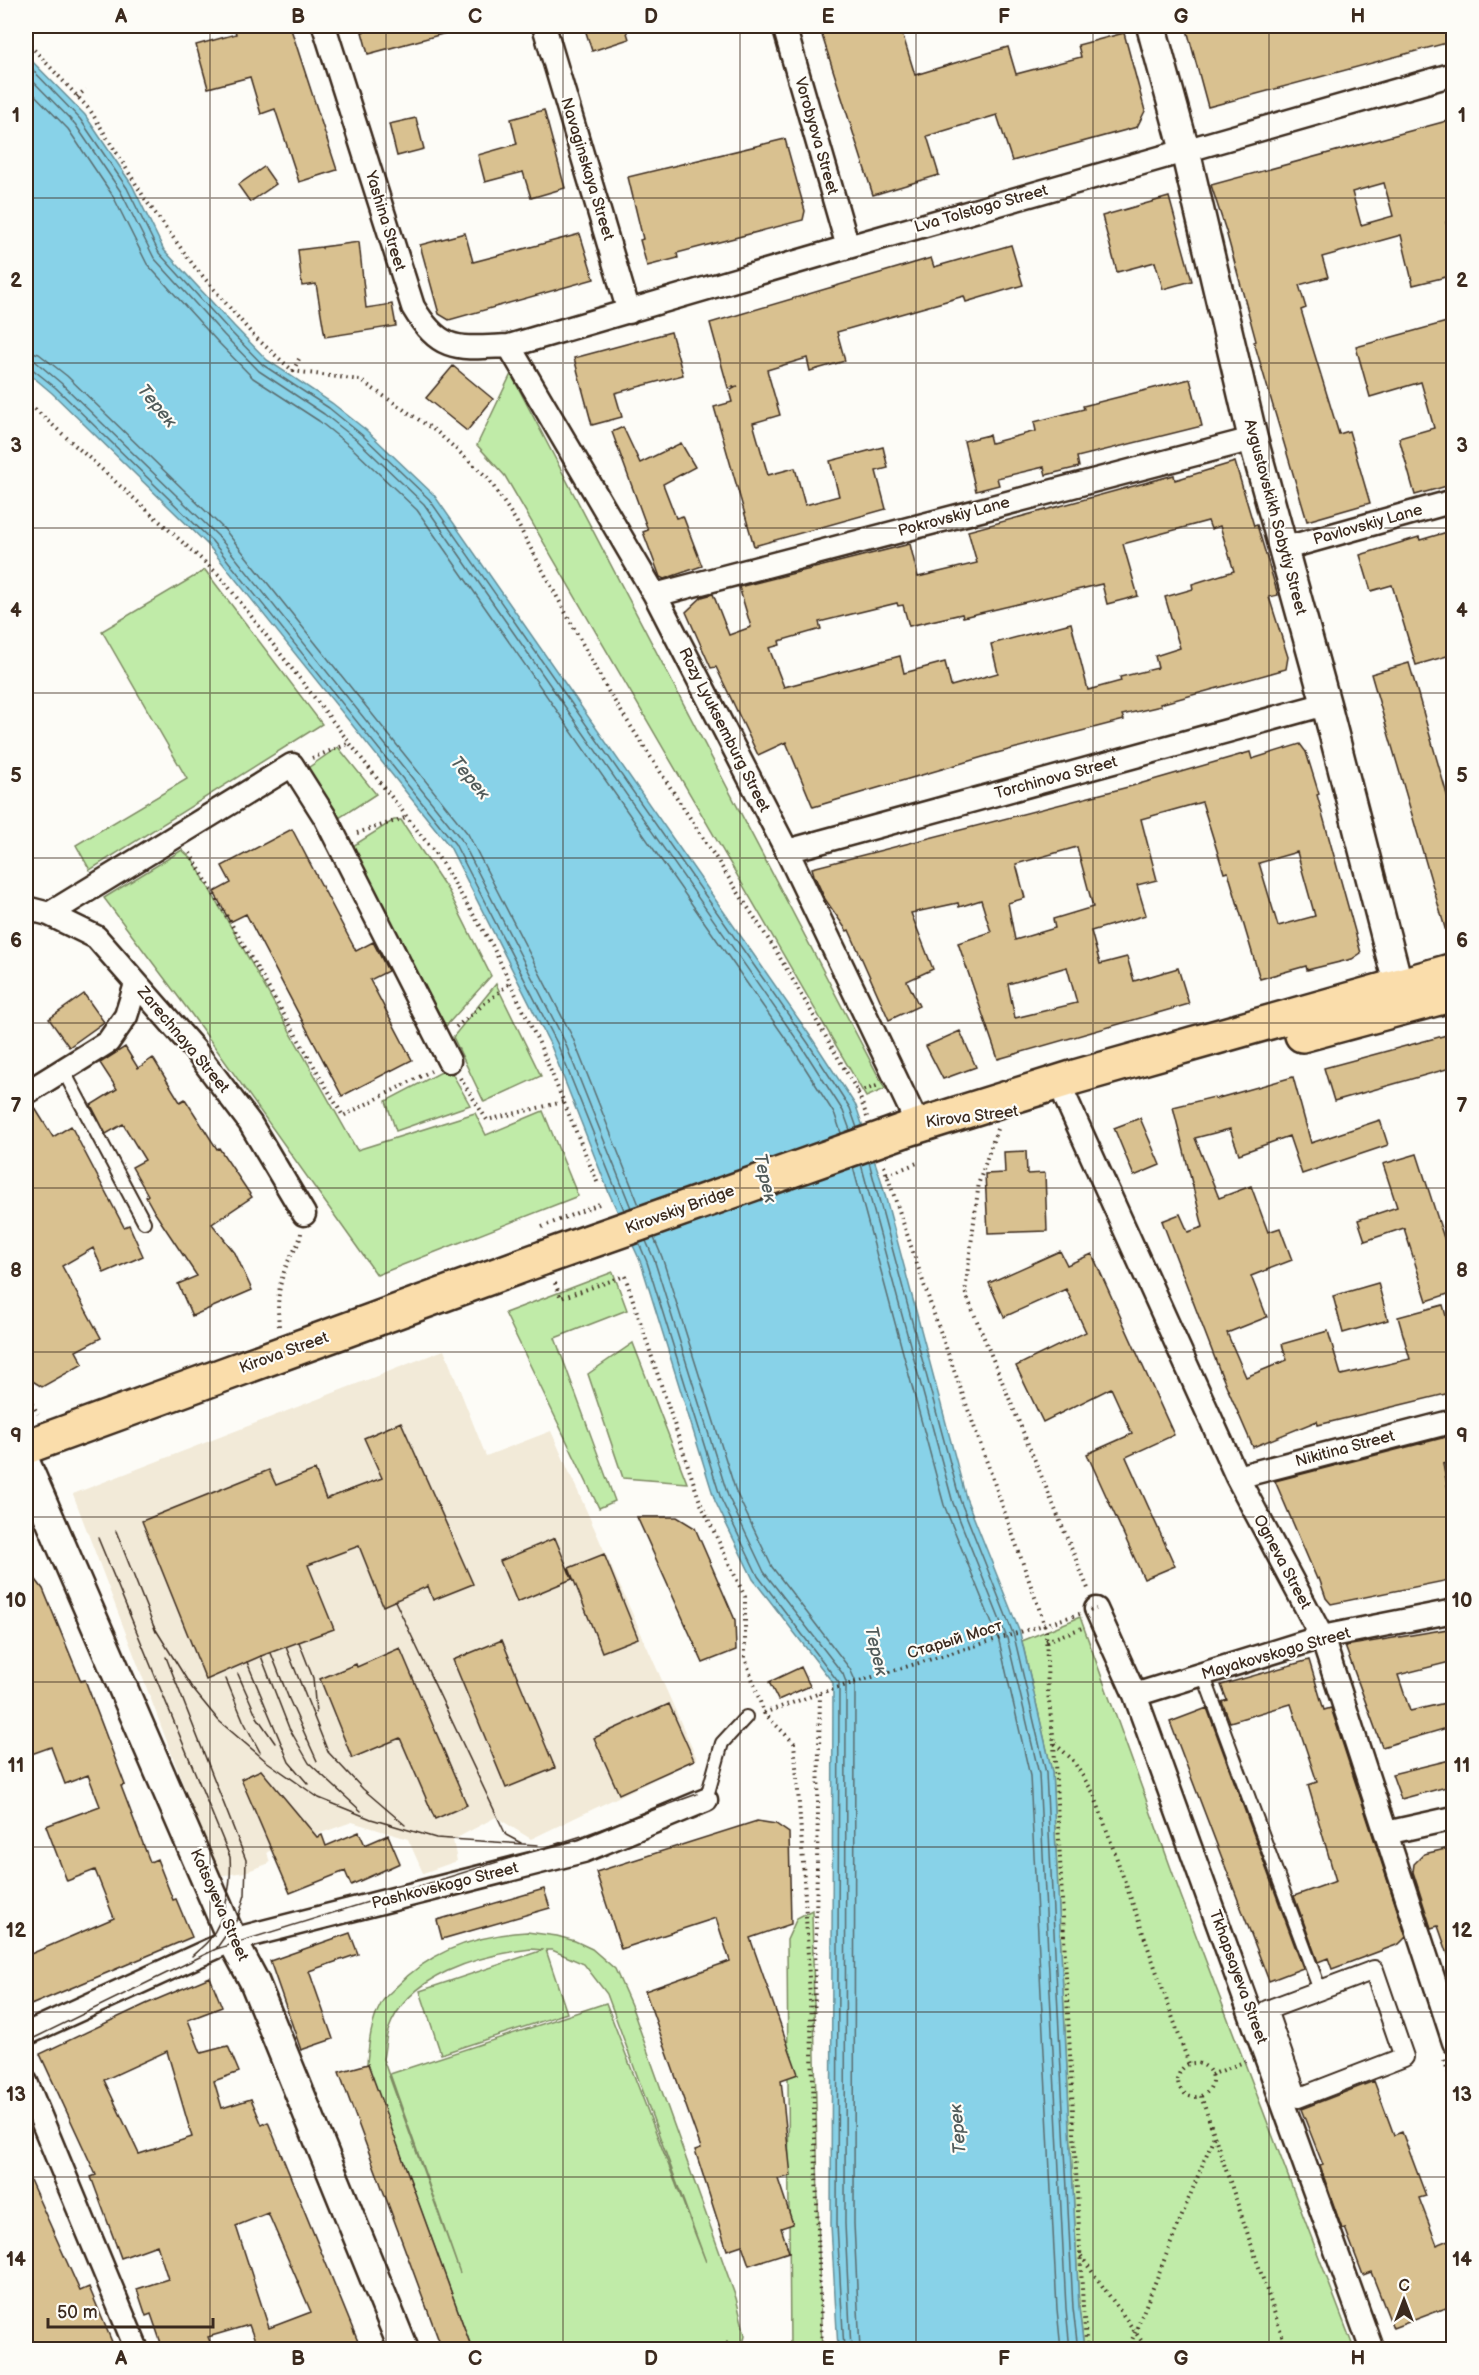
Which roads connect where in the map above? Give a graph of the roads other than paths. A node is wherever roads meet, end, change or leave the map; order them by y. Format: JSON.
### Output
{"nodes":[{"id":1,"x":324,"y":26,"type":"edge"},
{"id":2,"x":544,"y":26,"type":"edge"},
{"id":3,"x":784,"y":26,"type":"edge"},
{"id":4,"x":1151,"y":26,"type":"edge"},
{"id":5,"x":1454,"y":74,"type":"edge"},
{"id":6,"x":1185,"y":151,"type":"junction"},
{"id":7,"x":848,"y":247,"type":"junction"},
{"id":8,"x":629,"y":312,"type":"junction"},
{"id":9,"x":509,"y":346,"type":"junction"},
{"id":10,"x":1253,"y":439,"type":"junction"},
{"id":11,"x":1454,"y":501,"type":"edge"},
{"id":12,"x":1282,"y":549,"type":"junction"},
{"id":13,"x":655,"y":595,"type":"junction"},
{"id":14,"x":1326,"y":704,"type":"junction"},
{"id":15,"x":787,"y":851,"type":"junction"},
{"id":16,"x":26,"y":908,"type":"edge"},
{"id":17,"x":49,"y":914,"type":"junction"},
{"id":18,"x":1454,"y":970,"type":"edge"},
{"id":19,"x":136,"y":984,"type":"junction"},
{"id":20,"x":1454,"y":994,"type":"edge"},
{"id":21,"x":1402,"y":995,"type":"junction"},
{"id":22,"x":449,"y":1061,"type":"road end"},
{"id":23,"x":63,"y":1070,"type":"junction"},
{"id":24,"x":26,"y":1094,"type":"edge"},
{"id":25,"x":1066,"y":1099,"type":"junction"},
{"id":26,"x":912,"y":1127,"type":"junction"},
{"id":27,"x":304,"y":1214,"type":"road end"},
{"id":28,"x":144,"y":1222,"type":"dead end"},
{"id":29,"x":543,"y":1257,"type":"joint"},
{"id":30,"x":1454,"y":1421,"type":"edge"},
{"id":31,"x":26,"y":1447,"type":"edge"},
{"id":32,"x":26,"y":1464,"type":"edge"},
{"id":33,"x":1238,"y":1477,"type":"junction"},
{"id":34,"x":1096,"y":1609,"type":"road end"},
{"id":35,"x":1454,"y":1611,"type":"edge"},
{"id":36,"x":1322,"y":1638,"type":"junction"},
{"id":37,"x":1203,"y":1674,"type":"junction"},
{"id":38,"x":1135,"y":1695,"type":"junction"},
{"id":39,"x":746,"y":1717,"type":"road end"},
{"id":40,"x":706,"y":1800,"type":"joint"},
{"id":41,"x":1454,"y":1818,"type":"edge"},
{"id":42,"x":1386,"y":1833,"type":"junction"},
{"id":43,"x":232,"y":1940,"type":"junction"},
{"id":44,"x":1317,"y":1982,"type":"dead end"},
{"id":45,"x":1268,"y":2010,"type":"joint"},
{"id":46,"x":26,"y":2034,"type":"edge"},
{"id":47,"x":1454,"y":2042,"type":"edge"},
{"id":48,"x":26,"y":2082,"type":"edge"},
{"id":49,"x":137,"y":2349,"type":"edge"},
{"id":50,"x":404,"y":2349,"type":"edge"},
{"id":51,"x":1372,"y":2349,"type":"edge"}],
"edges":[{"from":1,"to":9,"type":"street","name":"Yashina Street"},
{"from":2,"to":8,"type":"street","name":"Navaginskaya Street"},
{"from":3,"to":7,"type":"street","name":"Vorobyova Street"},
{"from":4,"to":6,"type":"street","name":"Avgustovskikh Sobytiy Street"},
{"from":5,"to":6,"type":"street","name":"Lva Tolstogo Street"},
{"from":6,"to":7,"type":"street","name":"Lva Tolstogo Street"},
{"from":6,"to":10,"type":"street","name":"Avgustovskikh Sobytiy Street"},
{"from":7,"to":8,"type":"street","name":"Lva Tolstogo Street"},
{"from":8,"to":9,"type":"street","name":"Lva Tolstogo Street"},
{"from":9,"to":13,"type":"street","name":"Rozy Lyuksemburg Street"},
{"from":10,"to":12,"type":"street","name":"Avgustovskikh Sobytiy Street"},
{"from":10,"to":13,"type":"street","name":"Pokrovskiy Lane"},
{"from":11,"to":12,"type":"street","name":"Pavlovskiy Lane"},
{"from":12,"to":14,"type":"street","name":"Avgustovskikh Sobytiy Street"},
{"from":13,"to":15,"type":"street","name":"Rozy Lyuksemburg Street"},
{"from":14,"to":15,"type":"street","name":"Torchinova Street"},
{"from":14,"to":21,"type":"street","name":"Avgustovskikh Sobytiy Street"},
{"from":15,"to":26,"type":"street","name":"Rozy Lyuksemburg Street"},
{"from":16,"to":17,"type":"street","name":"Zarechnaya Street"},
{"from":17,"to":19,"type":"street","name":"Zarechnaya Street"},
{"from":17,"to":22,"type":"street"},
{"from":18,"to":21,"type":"main road","name":"Kirova Street"},
{"from":19,"to":23,"type":"street"},
{"from":19,"to":27,"type":"street","name":"Zarechnaya Street"},
{"from":20,"to":21,"type":"main road","name":"Kirova Street"},
{"from":21,"to":25,"type":"main road","name":"Kirova Street"},
{"from":21,"to":26,"type":"main road","name":"Kirova Street"},
{"from":23,"to":24,"type":"street"},
{"from":23,"to":28,"type":"lane"},
{"from":25,"to":26,"type":"main road","name":"Kirova Street"},
{"from":25,"to":33,"type":"street","name":"Ogneva Street"},
{"from":26,"to":29,"type":"main road","name":"Kirovskiy Bridge","bridge":true},
{"from":29,"to":31,"type":"main road","name":"Kirova Street"},
{"from":30,"to":33,"type":"street","name":"Nikitina Street"},
{"from":32,"to":43,"type":"street","name":"Kotsoyeva Street"},
{"from":33,"to":36,"type":"street","name":"Ogneva Street"},
{"from":34,"to":38,"type":"street","name":"Tkhapsayeva Street"},
{"from":35,"to":36,"type":"street","name":"Mayakovskogo Street"},
{"from":36,"to":37,"type":"street","name":"Mayakovskogo Street"},
{"from":36,"to":42,"type":"street","name":"Ogneva Street"},
{"from":37,"to":38,"type":"street","name":"Mayakovskogo Street"},
{"from":37,"to":44,"type":"lane"},
{"from":38,"to":51,"type":"street","name":"Tkhapsayeva Street"},
{"from":39,"to":40,"type":"lane","name":"Pashkovskogo Street"},
{"from":40,"to":43,"type":"street","name":"Pashkovskogo Street"},
{"from":41,"to":42,"type":"street"},
{"from":42,"to":47,"type":"street","name":"Ogneva Street"},
{"from":43,"to":46,"type":"street","name":"Pashkovskogo Street"},
{"from":43,"to":50,"type":"street","name":"Kotsoyeva Street"},
{"from":45,"to":45,"type":"street"},
{"from":48,"to":49,"type":"street"}]}
